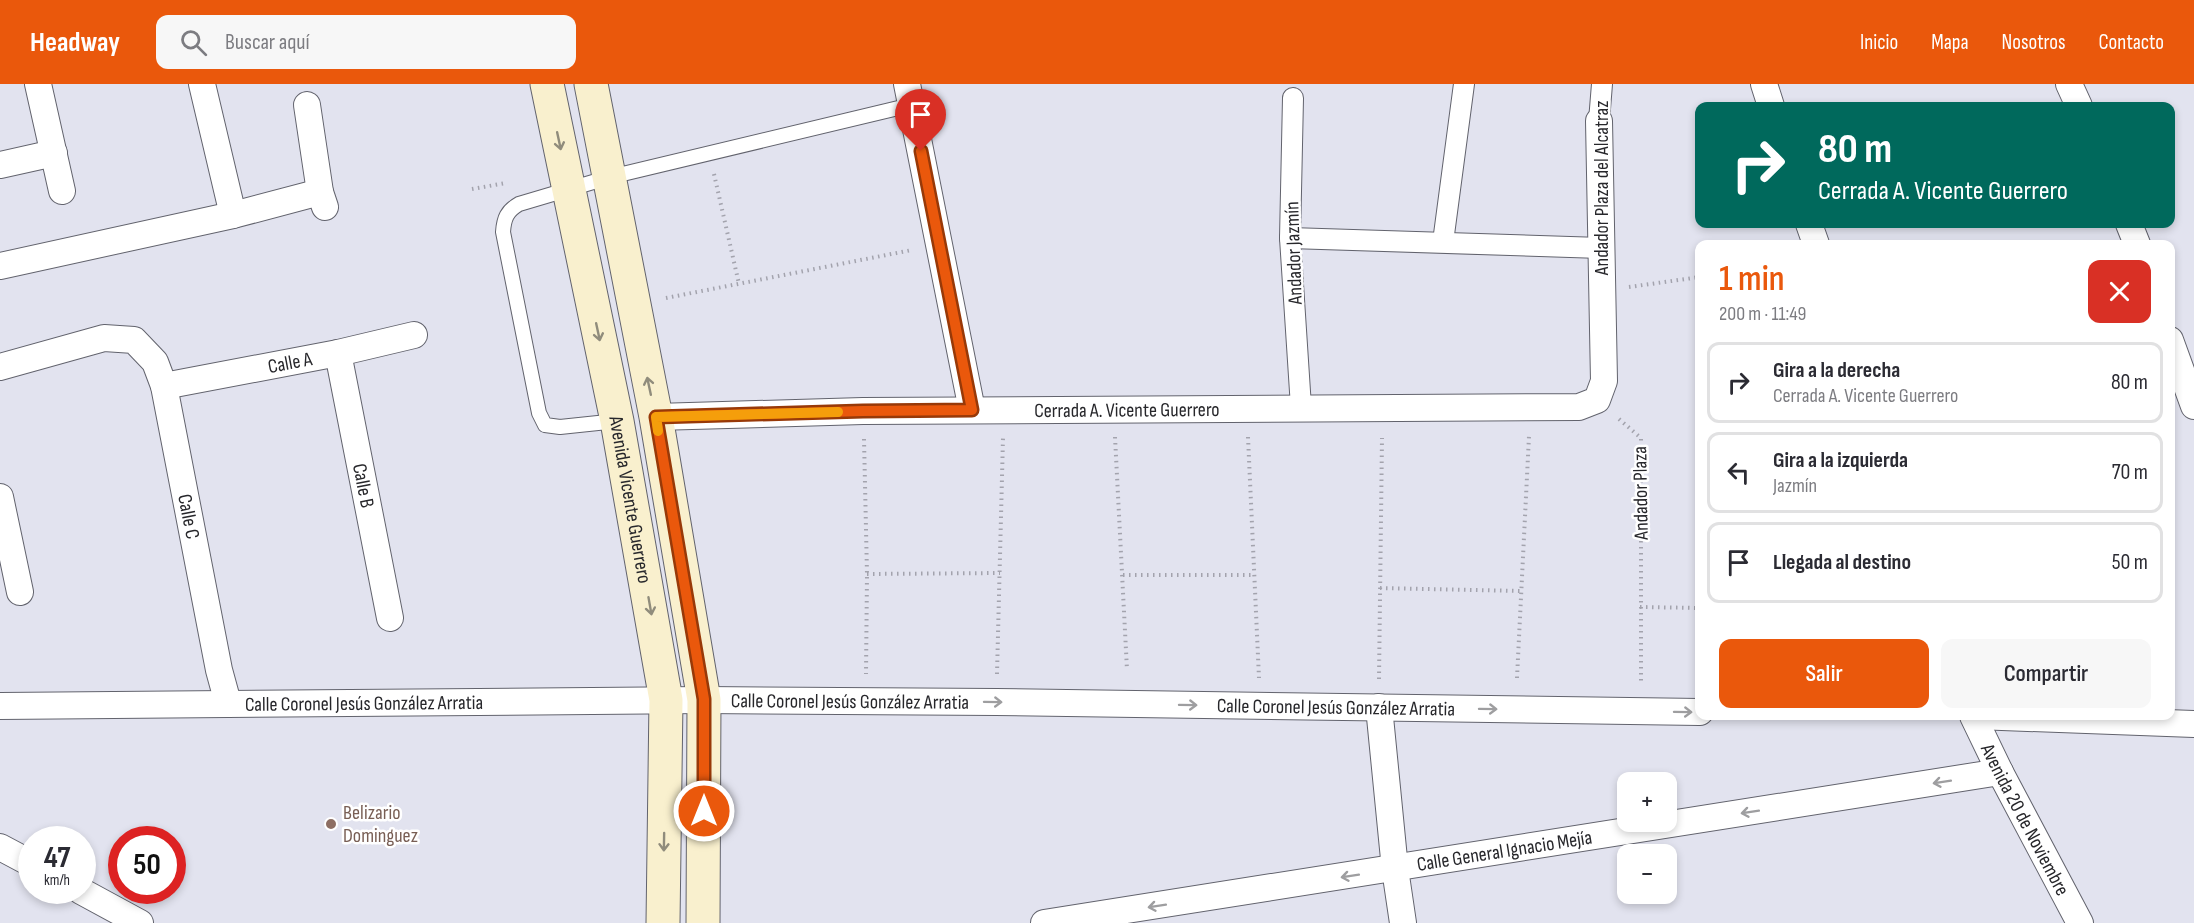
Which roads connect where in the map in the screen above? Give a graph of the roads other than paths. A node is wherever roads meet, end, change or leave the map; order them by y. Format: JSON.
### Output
{"nodes":[{"id":1,"x":38,"y":84,"type":"edge"},
{"id":2,"x":202,"y":84,"type":"edge"},
{"id":3,"x":547,"y":84,"type":"edge"},
{"id":4,"x":591,"y":84,"type":"edge"},
{"id":5,"x":1464,"y":84,"type":"edge"},
{"id":6,"x":1602,"y":84,"type":"edge"},
{"id":7,"x":1764,"y":84,"type":"edge"},
{"id":8,"x":2069,"y":84,"type":"edge"},
{"id":9,"x":909,"y":94,"type":"edge"},
{"id":10,"x":1293,"y":98,"type":"dead end"},
{"id":11,"x":1770,"y":102,"type":"edge"},
{"id":12,"x":2077,"y":102,"type":"edge"},
{"id":13,"x":307,"y":105,"type":"dead end"},
{"id":14,"x":1599,"y":121,"type":"joint"},
{"id":15,"x":54,"y":153,"type":"junction"},
{"id":16,"x":0,"y":165,"type":"edge"},
{"id":17,"x":610,"y":177,"type":"junction"},
{"id":18,"x":569,"y":189,"type":"junction"},
{"id":19,"x":62,"y":191,"type":"dead end"},
{"id":20,"x":233,"y":215,"type":"junction"},
{"id":21,"x":1290,"y":238,"type":"junction"},
{"id":22,"x":1443,"y":242,"type":"junction"},
{"id":23,"x":1601,"y":248,"type":"junction"},
{"id":24,"x":0,"y":266,"type":"edge"},
{"id":25,"x":414,"y":335,"type":"dead end"},
{"id":26,"x":338,"y":353,"type":"junction"},
{"id":27,"x":2175,"y":354,"type":"edge"},
{"id":28,"x":0,"y":367,"type":"edge"},
{"id":29,"x":164,"y":386,"type":"junction"},
{"id":30,"x":1597,"y":400,"type":"joint"},
{"id":31,"x":2194,"y":406,"type":"edge"},
{"id":32,"x":1301,"y":407,"type":"junction"},
{"id":33,"x":972,"y":410,"type":"junction"},
{"id":34,"x":656,"y":417,"type":"junction"},
{"id":35,"x":617,"y":421,"type":"junction"},
{"id":36,"x":0,"y":497,"type":"edge"},
{"id":37,"x":20,"y":592,"type":"dead end"},
{"id":38,"x":390,"y":618,"type":"dead end"},
{"id":39,"x":704,"y":699,"type":"junction"},
{"id":40,"x":666,"y":700,"type":"junction"},
{"id":41,"x":228,"y":703,"type":"junction"},
{"id":42,"x":0,"y":706,"type":"edge"},
{"id":43,"x":1378,"y":707,"type":"junction"},
{"id":44,"x":1695,"y":712,"type":"edge"},
{"id":45,"x":1976,"y":720,"type":"edge"},
{"id":46,"x":2100,"y":720,"type":"edge"},
{"id":47,"x":2194,"y":723,"type":"edge"},
{"id":48,"x":2000,"y":772,"type":"junction"},
{"id":49,"x":0,"y":847,"type":"edge"},
{"id":50,"x":18,"y":857,"type":"edge"},
{"id":51,"x":1395,"y":869,"type":"junction"},
{"id":52,"x":96,"y":899,"type":"edge"},
{"id":53,"x":140,"y":923,"type":"edge"},
{"id":54,"x":663,"y":923,"type":"edge"},
{"id":55,"x":703,"y":923,"type":"edge"},
{"id":56,"x":1044,"y":923,"type":"edge"},
{"id":57,"x":1403,"y":923,"type":"edge"},
{"id":58,"x":2080,"y":923,"type":"edge"}],
"edges":[{"from":1,"to":15,"type":"street"},
{"from":2,"to":20,"type":"street"},
{"from":3,"to":18,"type":"main road","name":"Avenida Vicente Guerrero","one_way":true},
{"from":4,"to":17,"type":"main road","name":"Avenida Vicente Guerrero"},
{"from":5,"to":22,"type":"street"},
{"from":6,"to":14,"type":"street","name":"Andador Plaza del Alcatraz"},
{"from":7,"to":11,"type":"street"},
{"from":8,"to":12,"type":"street"},
{"from":9,"to":17,"type":"lane"},
{"from":9,"to":33,"type":"street"},
{"from":10,"to":21,"type":"street","name":"Andador Jazmín"},
{"from":13,"to":20,"type":"street"},
{"from":14,"to":23,"type":"street","name":"Andador Plaza del Alcatraz"},
{"from":15,"to":16,"type":"street"},
{"from":15,"to":19,"type":"street"},
{"from":17,"to":18,"type":"lane"},
{"from":34,"to":17,"type":"main road","name":"Avenida Vicente Guerrero","one_way":true},
{"from":18,"to":35,"type":"main road","name":"Avenida Vicente Guerrero","one_way":true},
{"from":18,"to":35,"type":"lane"},
{"from":20,"to":24,"type":"street"},
{"from":21,"to":22,"type":"street"},
{"from":21,"to":32,"type":"street","name":"Andador Jazmín"},
{"from":22,"to":23,"type":"street"},
{"from":23,"to":30,"type":"street","name":"Andador Plaza del Alcatraz"},
{"from":25,"to":26,"type":"street","name":"Calle A"},
{"from":26,"to":29,"type":"street","name":"Calle A"},
{"from":26,"to":38,"type":"street","name":"Calle B"},
{"from":27,"to":31,"type":"street"},
{"from":28,"to":29,"type":"street","name":"Calle C"},
{"from":29,"to":41,"type":"street","name":"Calle C"},
{"from":30,"to":32,"type":"street","name":"Cerrada A. Vicente Guerrero"},
{"from":32,"to":33,"type":"street","name":"Cerrada A. Vicente Guerrero"},
{"from":33,"to":34,"type":"street","name":"Cerrada A. Vicente Guerrero"},
{"from":34,"to":39,"type":"main road","name":"Avenida Vicente Guerrero"},
{"from":35,"to":40,"type":"main road","name":"Avenida Vicente Guerrero","one_way":true},
{"from":36,"to":37,"type":"street"},
{"from":39,"to":40,"type":"street","name":"Calle Coronel Jesús González Arratia"},
{"from":39,"to":43,"type":"street","name":"Calle Coronel Jesús González Arratia","one_way":true},
{"from":39,"to":55,"type":"main road","name":"Avenida Vicente Guerrero"},
{"from":40,"to":41,"type":"street","name":"Calle Coronel Jesús González Arratia"},
{"from":40,"to":54,"type":"main road","name":"Avenida Vicente Guerrero","one_way":true},
{"from":41,"to":42,"type":"street","name":"Calle Coronel Jesús González Arratia"},
{"from":43,"to":44,"type":"street","name":"Calle Coronel Jesús González Arratia","one_way":true},
{"from":43,"to":51,"type":"street"},
{"from":45,"to":48,"type":"street","name":"Avenida 20 de Noviembre"},
{"from":46,"to":47,"type":"street"},
{"from":48,"to":51,"type":"street","name":"Calle General Ignacio Mejía","one_way":true},
{"from":48,"to":58,"type":"street","name":"Avenida 20 de Noviembre"},
{"from":49,"to":50,"type":"street"},
{"from":51,"to":56,"type":"street","name":"Calle General Ignacio Mejía","one_way":true},
{"from":51,"to":57,"type":"street"},
{"from":52,"to":53,"type":"street"}]}
